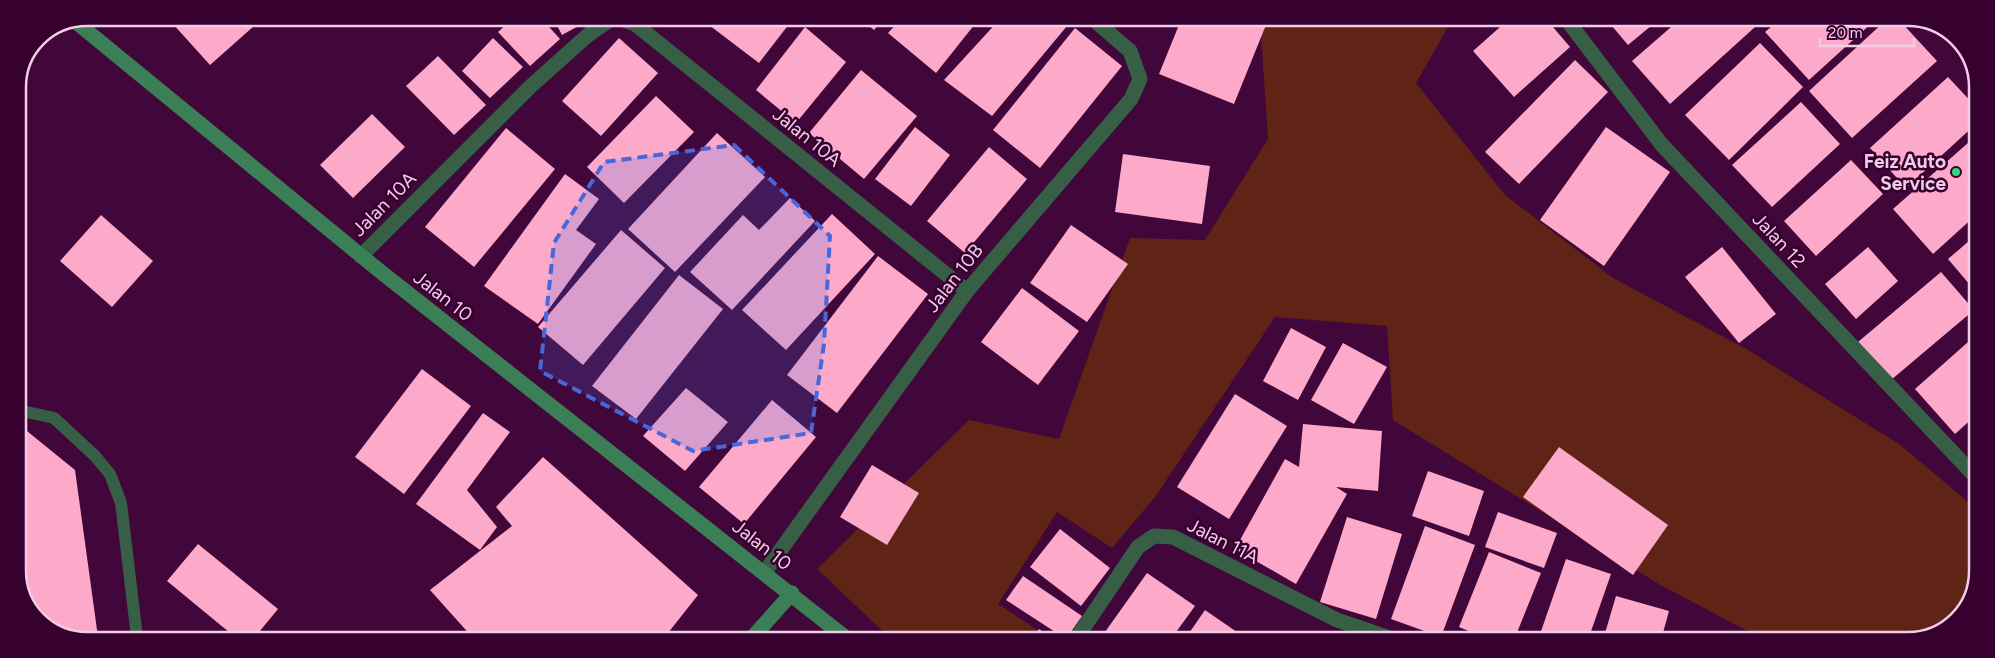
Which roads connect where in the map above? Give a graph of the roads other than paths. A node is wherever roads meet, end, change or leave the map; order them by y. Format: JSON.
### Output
{"nodes":[{"id":1,"x":81,"y":26,"type":"edge"},
{"id":2,"x":601,"y":26,"type":"edge"},
{"id":3,"x":637,"y":26,"type":"edge"},
{"id":4,"x":1100,"y":26,"type":"edge"},
{"id":5,"x":1571,"y":26,"type":"edge"},
{"id":6,"x":361,"y":256,"type":"junction"},
{"id":7,"x":967,"y":290,"type":"junction"},
{"id":8,"x":26,"y":412,"type":"edge"},
{"id":9,"x":1969,"y":470,"type":"edge"},
{"id":10,"x":764,"y":573,"type":"junction"},
{"id":11,"x":792,"y":593,"type":"junction"},
{"id":12,"x":136,"y":632,"type":"edge"},
{"id":13,"x":757,"y":632,"type":"edge"},
{"id":14,"x":839,"y":632,"type":"edge"},
{"id":15,"x":1081,"y":632,"type":"edge"},
{"id":16,"x":1371,"y":632,"type":"edge"}],
"edges":[{"from":1,"to":6,"type":"street","name":"Jalan 10"},
{"from":2,"to":6,"type":"street","name":"Jalan 10A"},
{"from":3,"to":7,"type":"street","name":"Jalan 10A"},
{"from":4,"to":7,"type":"street","name":"Jalan 10B"},
{"from":5,"to":9,"type":"street","name":"Jalan 12"},
{"from":6,"to":10,"type":"street","name":"Jalan 10"},
{"from":7,"to":10,"type":"street","name":"Jalan 10B"},
{"from":8,"to":12,"type":"lane"},
{"from":10,"to":11,"type":"street","name":"Jalan 10"},
{"from":11,"to":13,"type":"street"},
{"from":11,"to":14,"type":"street","name":"Jalan 10"},
{"from":15,"to":16,"type":"street","name":"Jalan 11A"}]}
